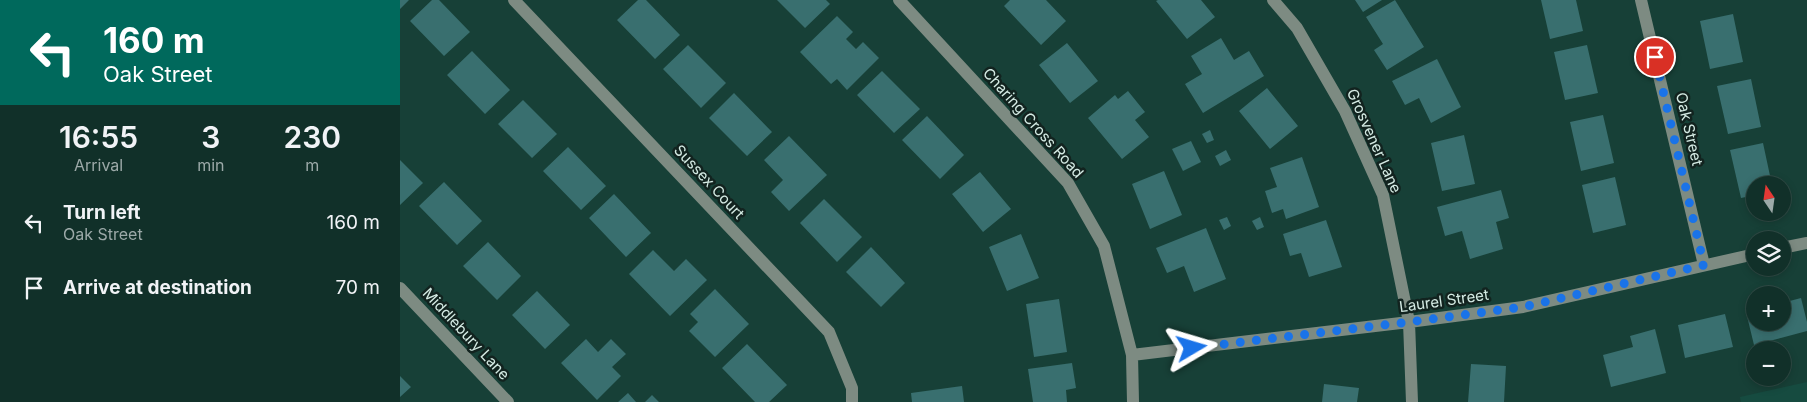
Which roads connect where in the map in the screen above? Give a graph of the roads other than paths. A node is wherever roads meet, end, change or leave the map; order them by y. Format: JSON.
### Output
{"nodes":[{"id":1,"x":514,"y":0,"type":"edge"},
{"id":2,"x":900,"y":0,"type":"edge"},
{"id":3,"x":1273,"y":0,"type":"edge"},
{"id":4,"x":1642,"y":0,"type":"edge"},
{"id":5,"x":1807,"y":243,"type":"edge"},
{"id":6,"x":1791,"y":246,"type":"edge"},
{"id":7,"x":1746,"y":256,"type":"edge"},
{"id":8,"x":1704,"y":265,"type":"junction"},
{"id":9,"x":400,"y":288,"type":"edge"},
{"id":10,"x":1409,"y":322,"type":"junction"},
{"id":11,"x":1132,"y":355,"type":"junction"},
{"id":12,"x":508,"y":402,"type":"edge"},
{"id":13,"x":852,"y":402,"type":"edge"},
{"id":14,"x":1133,"y":402,"type":"edge"},
{"id":15,"x":1412,"y":402,"type":"edge"}],
"edges":[{"from":1,"to":13,"type":"street","name":"Sussex Court"},
{"from":2,"to":11,"type":"street","name":"Charing Cross Road"},
{"from":3,"to":10,"type":"street","name":"Grosvener Lane"},
{"from":4,"to":8,"type":"street","name":"Oak Street"},
{"from":5,"to":6,"type":"street"},
{"from":7,"to":8,"type":"street","name":"Laurel Street"},
{"from":8,"to":10,"type":"street","name":"Laurel Street"},
{"from":9,"to":12,"type":"street","name":"Middlebury Lane"},
{"from":10,"to":11,"type":"street","name":"Laurel Street"},
{"from":10,"to":15,"type":"street","name":"Grosvener Lane"},
{"from":11,"to":14,"type":"street","name":"Charing Cross Road"}]}
